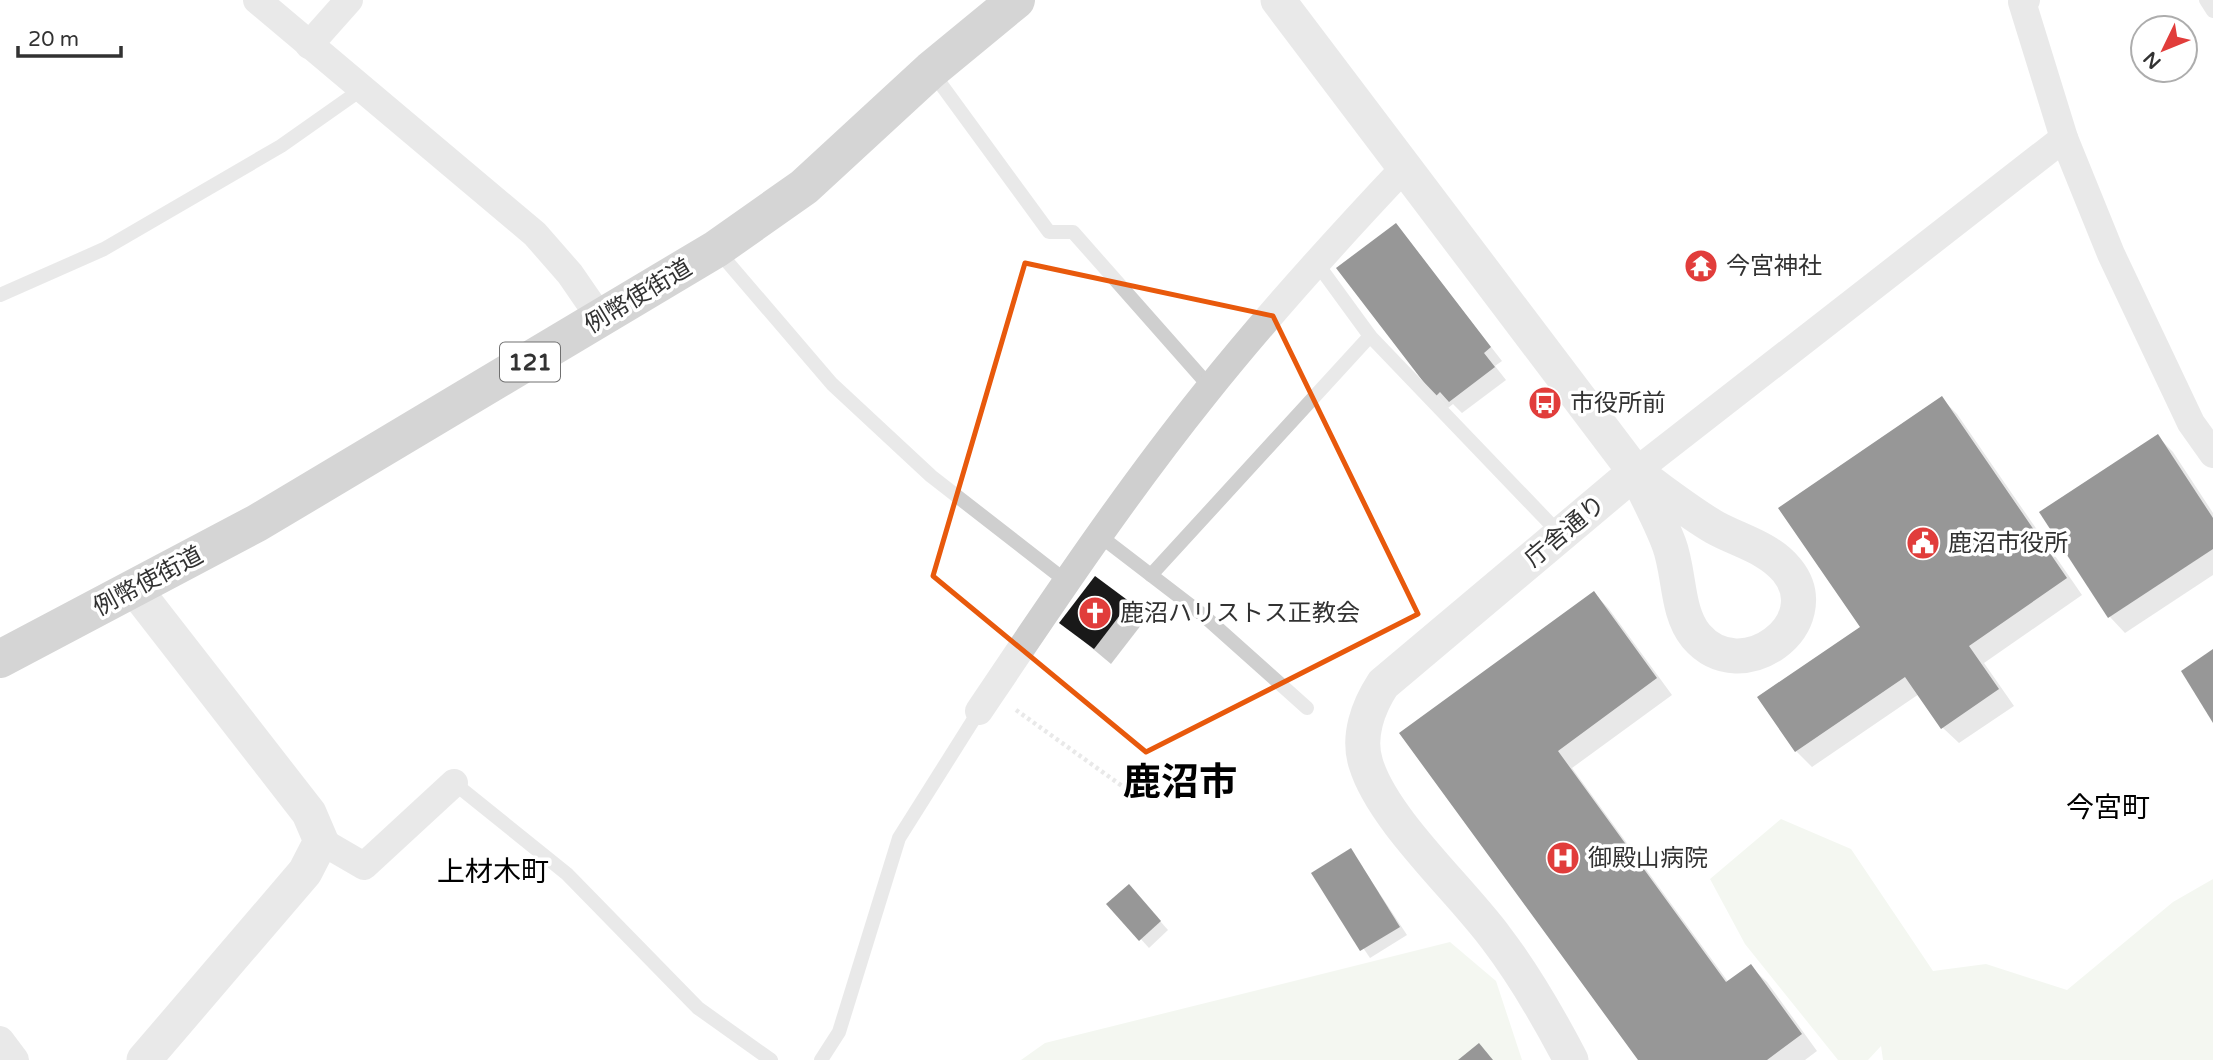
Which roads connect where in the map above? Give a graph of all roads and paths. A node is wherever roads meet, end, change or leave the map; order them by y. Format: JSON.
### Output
{"nodes":[{"id":1,"x":257,"y":0,"type":"edge"},
{"id":2,"x":349,"y":0,"type":"edge"},
{"id":3,"x":1016,"y":0,"type":"edge"},
{"id":4,"x":1278,"y":0,"type":"edge"},
{"id":5,"x":2206,"y":0,"type":"edge"},
{"id":6,"x":2023,"y":1,"type":"edge"},
{"id":7,"x":2213,"y":11,"type":"edge"},
{"id":8,"x":309,"y":45,"type":"junction"},
{"id":9,"x":931,"y":70,"type":"junction"},
{"id":10,"x":362,"y":89,"type":"junction"},
{"id":11,"x":2064,"y":138,"type":"junction"},
{"id":12,"x":1404,"y":167,"type":"junction"},
{"id":13,"x":716,"y":249,"type":"junction"},
{"id":14,"x":1316,"y":262,"type":"junction"},
{"id":15,"x":0,"y":295,"type":"edge"},
{"id":16,"x":601,"y":319,"type":"junction"},
{"id":17,"x":1370,"y":336,"type":"junction"},
{"id":18,"x":1210,"y":387,"type":"junction"},
{"id":19,"x":2213,"y":454,"type":"edge"},
{"id":20,"x":1635,"y":472,"type":"junction"},
{"id":21,"x":1560,"y":535,"type":"junction"},
{"id":22,"x":1100,"y":536,"type":"junction"},
{"id":23,"x":1151,"y":575,"type":"junction"},
{"id":24,"x":1066,"y":581,"type":"junction"},
{"id":25,"x":134,"y":588,"type":"junction"},
{"id":26,"x":0,"y":659,"type":"edge"},
{"id":27,"x":985,"y":702,"type":"junction"},
{"id":28,"x":1307,"y":708,"type":"dead end"},
{"id":29,"x":454,"y":783,"type":"joint"},
{"id":30,"x":1129,"y":791,"type":"dead end"},
{"id":31,"x":321,"y":841,"type":"junction"},
{"id":32,"x":0,"y":1040,"type":"edge"},
{"id":33,"x":15,"y":1060,"type":"edge"},
{"id":34,"x":144,"y":1060,"type":"edge"},
{"id":35,"x":771,"y":1060,"type":"edge"},
{"id":36,"x":821,"y":1060,"type":"edge"},
{"id":37,"x":1571,"y":1060,"type":"edge"}],
"edges":[{"from":1,"to":8,"type":"street"},
{"from":2,"to":8,"type":"street"},
{"from":3,"to":9,"type":"highway","name":"例幣使街道","number":"121"},
{"from":4,"to":12,"type":"street"},
{"from":5,"to":7,"type":"lane"},
{"from":6,"to":11,"type":"street"},
{"from":8,"to":10,"type":"street"},
{"from":9,"to":13,"type":"highway","name":"例幣使街道","number":"121"},
{"from":9,"to":18,"type":"lane"},
{"from":10,"to":15,"type":"lane"},
{"from":10,"to":16,"type":"street"},
{"from":11,"to":19,"type":"street"},
{"from":11,"to":20,"type":"street"},
{"from":12,"to":14,"type":"street"},
{"from":12,"to":20,"type":"street"},
{"from":13,"to":16,"type":"highway","name":"例幣使街道","number":"121"},
{"from":13,"to":24,"type":"lane"},
{"from":14,"to":17,"type":"lane"},
{"from":14,"to":18,"type":"street"},
{"from":16,"to":25,"type":"highway","name":"例幣使街道","number":"121"},
{"from":17,"to":21,"type":"lane"},
{"from":17,"to":23,"type":"lane"},
{"from":18,"to":22,"type":"street"},
{"from":20,"to":20,"type":"street"},
{"from":20,"to":21,"type":"street","name":"庁舎通り"},
{"from":21,"to":37,"type":"street","name":"庁舎通り"},
{"from":22,"to":23,"type":"lane"},
{"from":22,"to":24,"type":"street"},
{"from":23,"to":28,"type":"lane"},
{"from":24,"to":27,"type":"street"},
{"from":25,"to":26,"type":"highway","name":"例幣使街道","number":"121"},
{"from":25,"to":31,"type":"street"},
{"from":27,"to":30,"type":"path"},
{"from":27,"to":36,"type":"lane"},
{"from":29,"to":31,"type":"street"},
{"from":29,"to":35,"type":"lane"},
{"from":31,"to":34,"type":"street"},
{"from":32,"to":33,"type":"street"}]}
